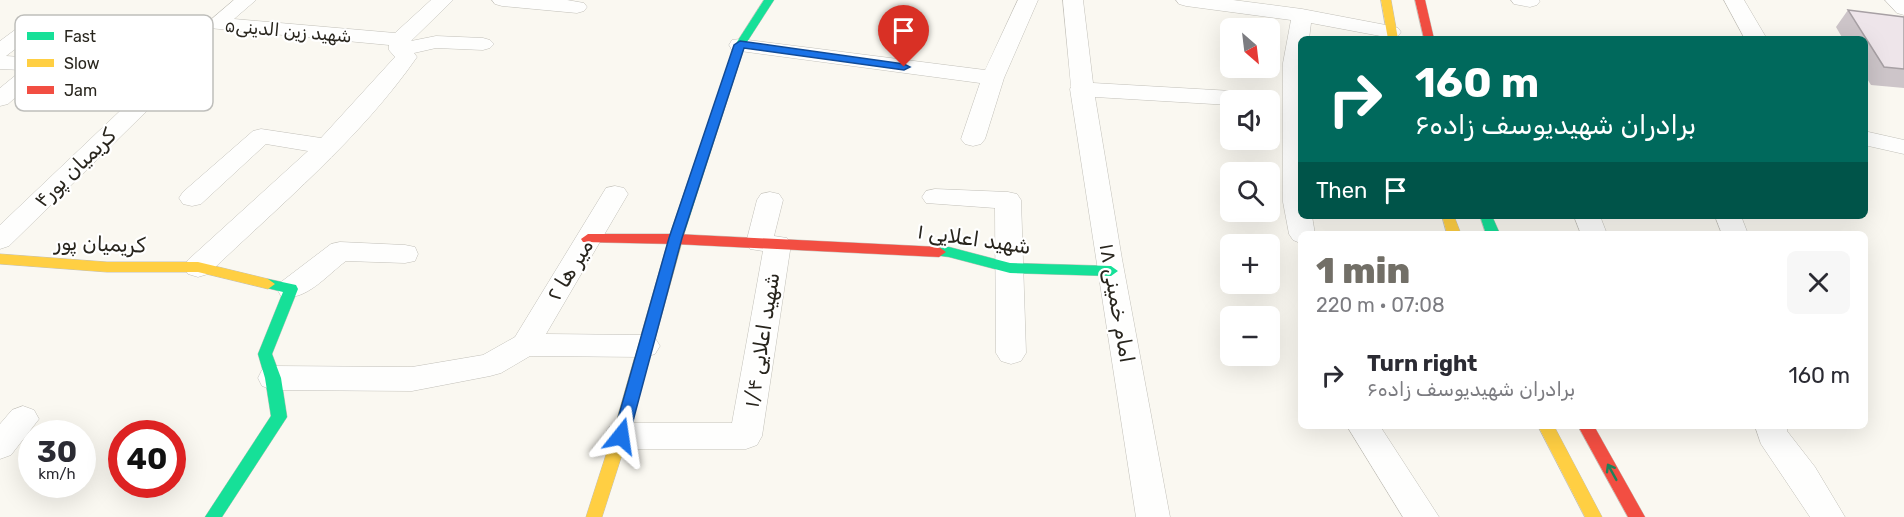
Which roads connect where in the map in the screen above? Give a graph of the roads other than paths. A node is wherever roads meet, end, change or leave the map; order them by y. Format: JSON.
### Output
{"nodes":[{"id":1,"x":246,"y":0,"type":"edge"},
{"id":2,"x":443,"y":0,"type":"edge"},
{"id":3,"x":502,"y":0,"type":"edge"},
{"id":4,"x":769,"y":0,"type":"edge"},
{"id":5,"x":1028,"y":0,"type":"edge"},
{"id":6,"x":1073,"y":0,"type":"edge"},
{"id":7,"x":1186,"y":0,"type":"edge"},
{"id":8,"x":1386,"y":0,"type":"edge"},
{"id":9,"x":1420,"y":0,"type":"edge"},
{"id":10,"x":1734,"y":0,"type":"edge"},
{"id":11,"x":1894,"y":0,"type":"edge"},
{"id":12,"x":578,"y":7,"type":"dead end"},
{"id":13,"x":1904,"y":9,"type":"edge"},
{"id":14,"x":1302,"y":15,"type":"junction"},
{"id":15,"x":1392,"y":35,"type":"edge"},
{"id":16,"x":1298,"y":36,"type":"edge"},
{"id":17,"x":1433,"y":36,"type":"edge"},
{"id":18,"x":1754,"y":36,"type":"edge"},
{"id":19,"x":1298,"y":39,"type":"edge"},
{"id":20,"x":15,"y":40,"type":"edge"},
{"id":21,"x":483,"y":44,"type":"dead end"},
{"id":22,"x":400,"y":45,"type":"junction"},
{"id":23,"x":740,"y":45,"type":"junction"},
{"id":24,"x":0,"y":51,"type":"edge"},
{"id":25,"x":0,"y":62,"type":"edge"},
{"id":26,"x":15,"y":63,"type":"edge"},
{"id":27,"x":993,"y":78,"type":"junction"},
{"id":28,"x":15,"y":86,"type":"edge"},
{"id":29,"x":1081,"y":89,"type":"junction"},
{"id":30,"x":1220,"y":98,"type":"edge"},
{"id":31,"x":0,"y":99,"type":"edge"},
{"id":32,"x":1280,"y":101,"type":"edge"},
{"id":33,"x":1296,"y":102,"type":"junction"},
{"id":34,"x":133,"y":111,"type":"edge"},
{"id":35,"x":974,"y":139,"type":"dead end"},
{"id":36,"x":1868,"y":139,"type":"edge"},
{"id":37,"x":325,"y":147,"type":"junction"},
{"id":38,"x":1904,"y":147,"type":"edge"},
{"id":39,"x":615,"y":195,"type":"dead end"},
{"id":40,"x":935,"y":197,"type":"dead end"},
{"id":41,"x":192,"y":198,"type":"dead end"},
{"id":42,"x":770,"y":200,"type":"dead end"},
{"id":43,"x":1298,"y":213,"type":"edge"},
{"id":44,"x":675,"y":238,"type":"junction"},
{"id":45,"x":588,"y":239,"type":"junction"},
{"id":46,"x":0,"y":240,"type":"edge"},
{"id":47,"x":769,"y":243,"type":"junction"},
{"id":48,"x":405,"y":254,"type":"dead end"},
{"id":49,"x":0,"y":259,"type":"edge"},
{"id":50,"x":198,"y":267,"type":"junction"},
{"id":51,"x":1010,"y":268,"type":"junction"},
{"id":52,"x":1112,"y":271,"type":"junction"},
{"id":53,"x":291,"y":289,"type":"junction"},
{"id":54,"x":525,"y":345,"type":"junction"},
{"id":55,"x":645,"y":346,"type":"junction"},
{"id":56,"x":1011,"y":353,"type":"dead end"},
{"id":57,"x":273,"y":378,"type":"junction"},
{"id":58,"x":23,"y":419,"type":"dead end"},
{"id":59,"x":1365,"y":429,"type":"edge"},
{"id":60,"x":1548,"y":429,"type":"edge"},
{"id":61,"x":1588,"y":429,"type":"edge"},
{"id":62,"x":1771,"y":429,"type":"edge"},
{"id":63,"x":621,"y":436,"type":"junction"},
{"id":64,"x":0,"y":446,"type":"edge"},
{"id":65,"x":213,"y":517,"type":"edge"},
{"id":66,"x":594,"y":517,"type":"edge"},
{"id":67,"x":1153,"y":517,"type":"edge"},
{"id":68,"x":1422,"y":517,"type":"edge"},
{"id":69,"x":1594,"y":517,"type":"edge"},
{"id":70,"x":1637,"y":517,"type":"edge"},
{"id":71,"x":1828,"y":517,"type":"edge"}],
"edges":[{"from":1,"to":22,"type":"street","name":"شهید زین الدینی۵"},
{"from":2,"to":22,"type":"street"},
{"from":3,"to":12,"type":"street"},
{"from":4,"to":23,"type":"street"},
{"from":5,"to":27,"type":"street"},
{"from":6,"to":29,"type":"street","name":"امام خمینی ۱۸"},
{"from":7,"to":14,"type":"street"},
{"from":8,"to":15,"type":"street"},
{"from":9,"to":17,"type":"street"},
{"from":10,"to":18,"type":"street"},
{"from":11,"to":13,"type":"street"},
{"from":14,"to":15,"type":"street"},
{"from":14,"to":16,"type":"street"},
{"from":19,"to":33,"type":"street"},
{"from":20,"to":24,"type":"street"},
{"from":21,"to":22,"type":"street"},
{"from":22,"to":37,"type":"street"},
{"from":23,"to":27,"type":"street"},
{"from":23,"to":44,"type":"street"},
{"from":25,"to":26,"type":"street"},
{"from":27,"to":35,"type":"street"},
{"from":28,"to":31,"type":"street"},
{"from":29,"to":30,"type":"street"},
{"from":29,"to":52,"type":"street","name":"امام خمینی ۱۸"},
{"from":32,"to":33,"type":"street"},
{"from":33,"to":43,"type":"street"},
{"from":34,"to":46,"type":"street","name":"کریمیان پور۴"},
{"from":36,"to":38,"type":"street"},
{"from":37,"to":41,"type":"street"},
{"from":37,"to":50,"type":"street"},
{"from":39,"to":45,"type":"street","name":"میر ها ۲"},
{"from":40,"to":51,"type":"street"},
{"from":42,"to":47,"type":"street","name":"شهید اعلایی ۱/۴"},
{"from":44,"to":45,"type":"street","name":"شهید اعلایی ۱"},
{"from":44,"to":47,"type":"street","name":"شهید اعلایی ۱"},
{"from":44,"to":55,"type":"street"},
{"from":45,"to":54,"type":"street","name":"میر ها ۲"},
{"from":47,"to":51,"type":"street","name":"شهید اعلایی ۱"},
{"from":47,"to":63,"type":"street","name":"شهید اعلایی ۱/۴"},
{"from":48,"to":53,"type":"street"},
{"from":49,"to":50,"type":"street","name":"کریمیان پور"},
{"from":50,"to":53,"type":"street","name":"کریمیان پور"},
{"from":51,"to":52,"type":"street","name":"شهید اعلایی ۱"},
{"from":51,"to":56,"type":"street"},
{"from":52,"to":67,"type":"street","name":"امام خمینی ۱۸"},
{"from":53,"to":57,"type":"street"},
{"from":54,"to":55,"type":"street"},
{"from":54,"to":57,"type":"street"},
{"from":55,"to":63,"type":"street"},
{"from":57,"to":65,"type":"street"},
{"from":58,"to":64,"type":"street"},
{"from":59,"to":68,"type":"street"},
{"from":60,"to":69,"type":"street"},
{"from":70,"to":61,"type":"street","one_way":true},
{"from":62,"to":71,"type":"street"},
{"from":63,"to":66,"type":"street"}]}
